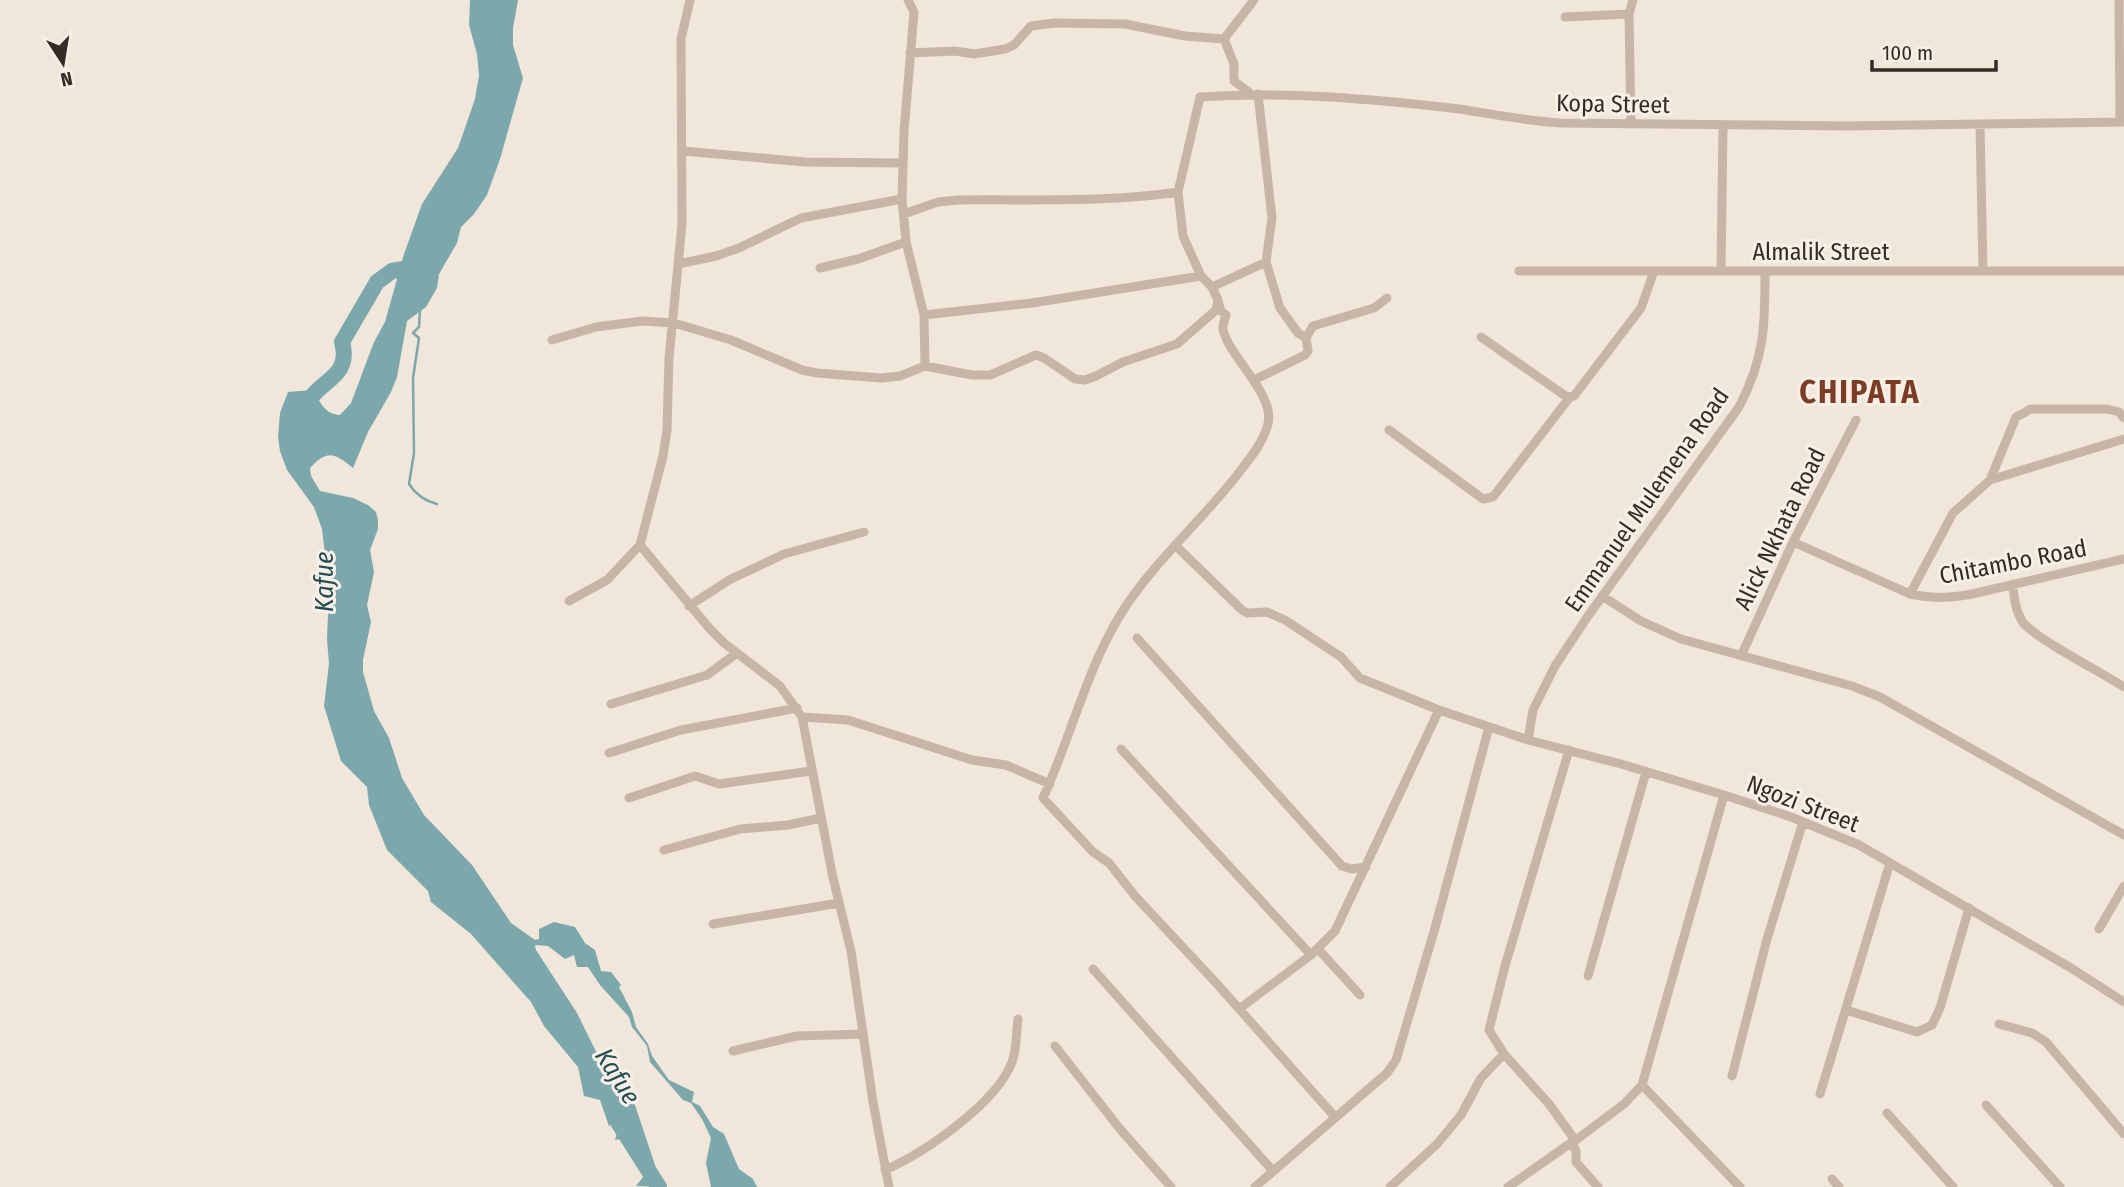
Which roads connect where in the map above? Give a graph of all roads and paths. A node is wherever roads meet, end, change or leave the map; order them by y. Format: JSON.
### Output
{"nodes":[{"id":1,"x":690,"y":0,"type":"edge"},
{"id":2,"x":908,"y":0,"type":"edge"},
{"id":3,"x":1254,"y":0,"type":"edge"},
{"id":4,"x":1633,"y":0,"type":"edge"},
{"id":5,"x":2119,"y":0,"type":"edge"},
{"id":6,"x":1629,"y":14,"type":"junction"},
{"id":7,"x":1565,"y":17,"type":"dead end"},
{"id":8,"x":1224,"y":40,"type":"junction"},
{"id":9,"x":911,"y":53,"type":"junction"},
{"id":10,"x":1254,"y":94,"type":"junction"},
{"id":11,"x":2122,"y":122,"type":"edge"},
{"id":12,"x":1631,"y":124,"type":"junction"},
{"id":13,"x":1980,"y":124,"type":"junction"},
{"id":14,"x":1723,"y":126,"type":"junction"},
{"id":15,"x":683,"y":150,"type":"junction"},
{"id":16,"x":902,"y":163,"type":"junction"},
{"id":17,"x":1178,"y":192,"type":"junction"},
{"id":18,"x":902,"y":199,"type":"junction"},
{"id":19,"x":904,"y":214,"type":"junction"},
{"id":20,"x":906,"y":242,"type":"junction"},
{"id":21,"x":1266,"y":262,"type":"junction"},
{"id":22,"x":678,"y":264,"type":"junction"},
{"id":23,"x":820,"y":268,"type":"dead end"},
{"id":24,"x":1519,"y":271,"type":"dead end"},
{"id":25,"x":1654,"y":271,"type":"junction"},
{"id":26,"x":1721,"y":271,"type":"junction"},
{"id":27,"x":1983,"y":271,"type":"junction"},
{"id":28,"x":2124,"y":271,"type":"edge"},
{"id":29,"x":1765,"y":272,"type":"junction"},
{"id":30,"x":1201,"y":276,"type":"junction"},
{"id":31,"x":1212,"y":287,"type":"junction"},
{"id":32,"x":1387,"y":299,"type":"dead end"},
{"id":33,"x":1218,"y":300,"type":"junction"},
{"id":34,"x":924,"y":315,"type":"junction"},
{"id":35,"x":674,"y":323,"type":"junction"},
{"id":36,"x":1481,"y":337,"type":"dead end"},
{"id":37,"x":1306,"y":338,"type":"junction"},
{"id":38,"x":552,"y":340,"type":"dead end"},
{"id":39,"x":925,"y":366,"type":"junction"},
{"id":40,"x":1254,"y":380,"type":"junction"},
{"id":41,"x":1570,"y":397,"type":"junction"},
{"id":42,"x":2124,"y":418,"type":"edge"},
{"id":43,"x":1856,"y":420,"type":"dead end"},
{"id":44,"x":1389,"y":430,"type":"dead end"},
{"id":45,"x":2124,"y":439,"type":"edge"},
{"id":46,"x":1990,"y":480,"type":"junction"},
{"id":47,"x":864,"y":532,"type":"dead end"},
{"id":48,"x":1793,"y":542,"type":"junction"},
{"id":49,"x":640,"y":545,"type":"junction"},
{"id":50,"x":1176,"y":545,"type":"junction"},
{"id":51,"x":2124,"y":559,"type":"edge"},
{"id":52,"x":2013,"y":584,"type":"junction"},
{"id":53,"x":1910,"y":594,"type":"junction"},
{"id":54,"x":1602,"y":596,"type":"junction"},
{"id":55,"x":569,"y":601,"type":"dead end"},
{"id":56,"x":689,"y":606,"type":"junction"},
{"id":57,"x":1137,"y":638,"type":"dead end"},
{"id":58,"x":737,"y":653,"type":"junction"},
{"id":59,"x":1741,"y":656,"type":"junction"},
{"id":60,"x":2124,"y":687,"type":"edge"},
{"id":61,"x":611,"y":704,"type":"dead end"},
{"id":62,"x":797,"y":708,"type":"junction"},
{"id":63,"x":1439,"y":710,"type":"junction"},
{"id":64,"x":802,"y":718,"type":"junction"},
{"id":65,"x":1489,"y":727,"type":"junction"},
{"id":66,"x":1528,"y":740,"type":"junction"},
{"id":67,"x":1121,"y":750,"type":"dead end"},
{"id":68,"x":1569,"y":750,"type":"junction"},
{"id":69,"x":609,"y":753,"type":"dead end"},
{"id":70,"x":811,"y":771,"type":"junction"},
{"id":71,"x":1646,"y":772,"type":"junction"},
{"id":72,"x":1049,"y":784,"type":"junction"},
{"id":73,"x":1724,"y":795,"type":"junction"},
{"id":74,"x":629,"y":798,"type":"dead end"},
{"id":75,"x":821,"y":818,"type":"junction"},
{"id":76,"x":1802,"y":822,"type":"junction"},
{"id":77,"x":2124,"y":835,"type":"edge"},
{"id":78,"x":664,"y":850,"type":"dead end"},
{"id":79,"x":1890,"y":863,"type":"junction"},
{"id":80,"x":1366,"y":867,"type":"junction"},
{"id":81,"x":2124,"y":886,"type":"edge"},
{"id":82,"x":839,"y":903,"type":"junction"},
{"id":83,"x":1969,"y":908,"type":"junction"},
{"id":84,"x":713,"y":924,"type":"dead end"},
{"id":85,"x":2099,"y":929,"type":"dead end"},
{"id":86,"x":1315,"y":952,"type":"junction"},
{"id":87,"x":1093,"y":969,"type":"dead end"},
{"id":88,"x":1588,"y":976,"type":"dead end"},
{"id":89,"x":1360,"y":995,"type":"dead end"},
{"id":90,"x":2124,"y":1002,"type":"edge"},
{"id":91,"x":1239,"y":1009,"type":"junction"},
{"id":92,"x":1846,"y":1010,"type":"junction"},
{"id":93,"x":1018,"y":1019,"type":"dead end"},
{"id":94,"x":1999,"y":1024,"type":"dead end"},
{"id":95,"x":863,"y":1034,"type":"junction"},
{"id":96,"x":1055,"y":1046,"type":"dead end"},
{"id":97,"x":733,"y":1051,"type":"dead end"},
{"id":98,"x":1504,"y":1054,"type":"junction"},
{"id":99,"x":1732,"y":1076,"type":"dead end"},
{"id":100,"x":1642,"y":1086,"type":"junction"},
{"id":101,"x":1820,"y":1094,"type":"dead end"},
{"id":102,"x":1986,"y":1105,"type":"dead end"},
{"id":103,"x":1887,"y":1113,"type":"dead end"},
{"id":104,"x":1335,"y":1117,"type":"junction"},
{"id":105,"x":2124,"y":1134,"type":"edge"},
{"id":106,"x":1573,"y":1141,"type":"junction"},
{"id":107,"x":885,"y":1170,"type":"junction"},
{"id":108,"x":1273,"y":1171,"type":"junction"},
{"id":109,"x":1832,"y":1179,"type":"dead end"},
{"id":110,"x":888,"y":1187,"type":"edge"},
{"id":111,"x":1171,"y":1187,"type":"edge"},
{"id":112,"x":1255,"y":1187,"type":"edge"},
{"id":113,"x":1391,"y":1187,"type":"edge"},
{"id":114,"x":1507,"y":1187,"type":"edge"},
{"id":115,"x":1598,"y":1187,"type":"edge"},
{"id":116,"x":1740,"y":1187,"type":"edge"},
{"id":117,"x":1839,"y":1187,"type":"edge"},
{"id":118,"x":1953,"y":1187,"type":"edge"},
{"id":119,"x":2060,"y":1187,"type":"edge"}],
"edges":[{"from":1,"to":15,"type":"street"},
{"from":2,"to":9,"type":"street"},
{"from":3,"to":8,"type":"street"},
{"from":4,"to":6,"type":"street"},
{"from":5,"to":11,"type":"street"},
{"from":6,"to":7,"type":"street"},
{"from":6,"to":12,"type":"street"},
{"from":8,"to":9,"type":"street"},
{"from":8,"to":10,"type":"street"},
{"from":9,"to":16,"type":"street"},
{"from":10,"to":12,"type":"street","name":"Kopa Street"},
{"from":10,"to":17,"type":"street","name":"Kopa Street"},
{"from":10,"to":21,"type":"street"},
{"from":11,"to":13,"type":"street","name":"Kopa Street"},
{"from":12,"to":14,"type":"street","name":"Kopa Street"},
{"from":13,"to":14,"type":"street","name":"Kopa Street"},
{"from":13,"to":27,"type":"street"},
{"from":14,"to":26,"type":"street"},
{"from":15,"to":16,"type":"street"},
{"from":15,"to":22,"type":"street"},
{"from":16,"to":18,"type":"street"},
{"from":17,"to":19,"type":"street"},
{"from":17,"to":30,"type":"street"},
{"from":18,"to":19,"type":"street"},
{"from":18,"to":22,"type":"street"},
{"from":19,"to":20,"type":"street"},
{"from":20,"to":23,"type":"street"},
{"from":20,"to":34,"type":"street"},
{"from":21,"to":31,"type":"street"},
{"from":21,"to":37,"type":"street"},
{"from":22,"to":35,"type":"street"},
{"from":24,"to":25,"type":"street","name":"Almalik Street"},
{"from":25,"to":26,"type":"street","name":"Almalik Street"},
{"from":25,"to":41,"type":"street"},
{"from":26,"to":29,"type":"street","name":"Almalik Street"},
{"from":27,"to":28,"type":"street","name":"Almalik Street"},
{"from":27,"to":29,"type":"street","name":"Almalik Street"},
{"from":29,"to":54,"type":"street","name":"Emmanuel Mulemena Road"},
{"from":30,"to":31,"type":"street"},
{"from":30,"to":34,"type":"street"},
{"from":31,"to":33,"type":"street"},
{"from":32,"to":37,"type":"street"},
{"from":33,"to":39,"type":"street"},
{"from":33,"to":40,"type":"street"},
{"from":34,"to":39,"type":"street"},
{"from":35,"to":38,"type":"street"},
{"from":35,"to":39,"type":"street"},
{"from":35,"to":49,"type":"street"},
{"from":36,"to":41,"type":"street"},
{"from":37,"to":40,"type":"street"},
{"from":40,"to":50,"type":"street"},
{"from":41,"to":44,"type":"street"},
{"from":42,"to":46,"type":"street"},
{"from":43,"to":48,"type":"street","name":"Alick Nkhata Road"},
{"from":45,"to":46,"type":"street"},
{"from":46,"to":53,"type":"street"},
{"from":47,"to":56,"type":"street"},
{"from":48,"to":53,"type":"street","name":"Chitambo Road"},
{"from":48,"to":59,"type":"street","name":"Alick Nkhata Road"},
{"from":49,"to":55,"type":"street"},
{"from":49,"to":56,"type":"street"},
{"from":50,"to":63,"type":"street","name":"Ngozi Street"},
{"from":50,"to":72,"type":"street"},
{"from":51,"to":52,"type":"street","name":"Chitambo Road"},
{"from":52,"to":53,"type":"street","name":"Chitambo Road"},
{"from":52,"to":60,"type":"street"},
{"from":54,"to":59,"type":"street"},
{"from":54,"to":66,"type":"street","name":"Emmanuel Mulemena Road"},
{"from":56,"to":58,"type":"street"},
{"from":57,"to":80,"type":"street"},
{"from":58,"to":61,"type":"street"},
{"from":58,"to":62,"type":"street"},
{"from":59,"to":77,"type":"street"},
{"from":62,"to":64,"type":"street"},
{"from":62,"to":69,"type":"street"},
{"from":63,"to":65,"type":"street","name":"Ngozi Street"},
{"from":63,"to":80,"type":"street"},
{"from":64,"to":70,"type":"street"},
{"from":64,"to":72,"type":"street"},
{"from":65,"to":66,"type":"street","name":"Ngozi Street"},
{"from":65,"to":104,"type":"street"},
{"from":66,"to":68,"type":"street","name":"Ngozi Street"},
{"from":67,"to":86,"type":"street"},
{"from":68,"to":71,"type":"street","name":"Ngozi Street"},
{"from":68,"to":98,"type":"street"},
{"from":70,"to":74,"type":"street"},
{"from":70,"to":75,"type":"street"},
{"from":71,"to":73,"type":"street","name":"Ngozi Street"},
{"from":71,"to":88,"type":"street"},
{"from":72,"to":91,"type":"street"},
{"from":73,"to":76,"type":"street","name":"Ngozi Street"},
{"from":73,"to":100,"type":"street"},
{"from":75,"to":78,"type":"street"},
{"from":75,"to":82,"type":"street"},
{"from":76,"to":79,"type":"street","name":"Ngozi Street"},
{"from":76,"to":99,"type":"street"},
{"from":79,"to":83,"type":"street","name":"Ngozi Street"},
{"from":79,"to":92,"type":"street"},
{"from":80,"to":86,"type":"street"},
{"from":81,"to":85,"type":"street"},
{"from":82,"to":84,"type":"street"},
{"from":82,"to":95,"type":"street"},
{"from":83,"to":90,"type":"street","name":"Ngozi Street"},
{"from":83,"to":92,"type":"street"},
{"from":86,"to":89,"type":"street"},
{"from":86,"to":91,"type":"street"},
{"from":87,"to":108,"type":"street"},
{"from":91,"to":104,"type":"street"},
{"from":92,"to":101,"type":"street"},
{"from":93,"to":107,"type":"street"},
{"from":94,"to":105,"type":"street"},
{"from":95,"to":97,"type":"street"},
{"from":95,"to":107,"type":"street"},
{"from":96,"to":111,"type":"street"},
{"from":98,"to":106,"type":"street"},
{"from":98,"to":113,"type":"street"},
{"from":100,"to":106,"type":"street"},
{"from":100,"to":116,"type":"street"},
{"from":102,"to":119,"type":"street"},
{"from":103,"to":118,"type":"street"},
{"from":104,"to":108,"type":"street"},
{"from":106,"to":114,"type":"street"},
{"from":106,"to":115,"type":"street"},
{"from":107,"to":110,"type":"street"},
{"from":108,"to":112,"type":"street"},
{"from":109,"to":117,"type":"street"}]}
